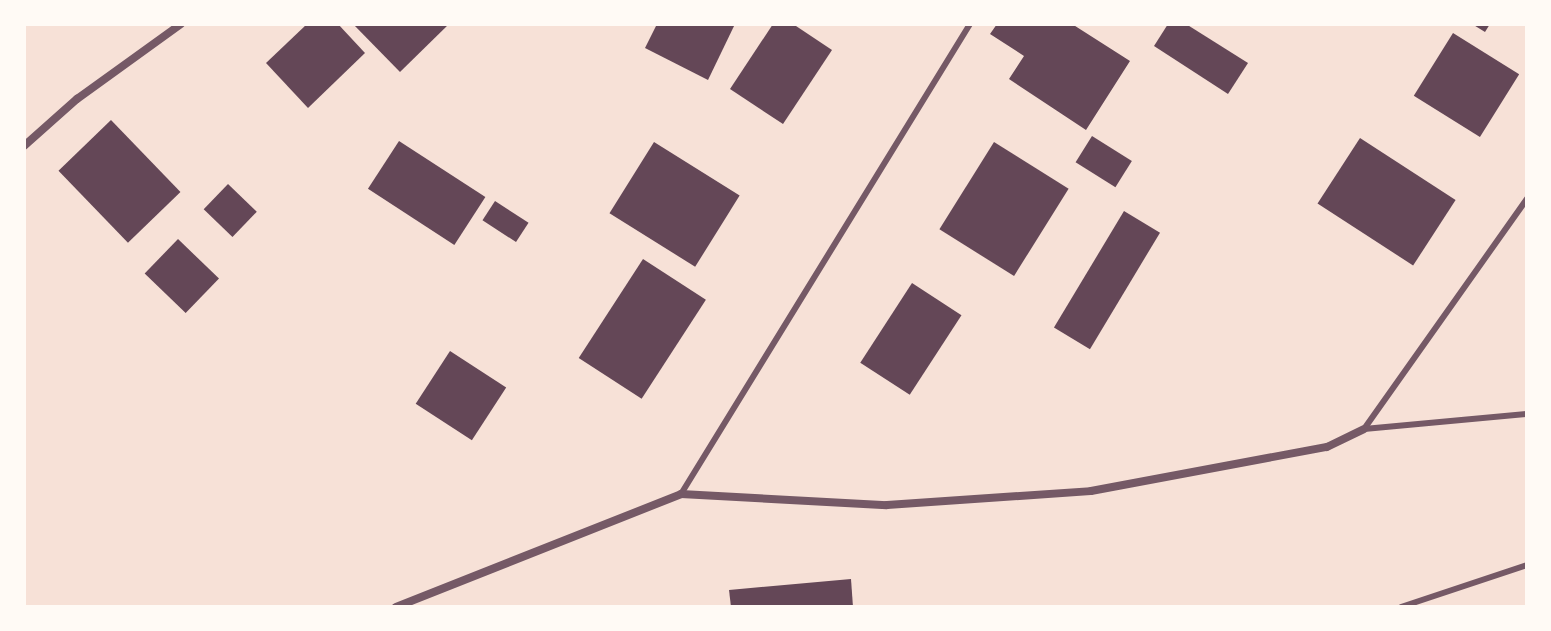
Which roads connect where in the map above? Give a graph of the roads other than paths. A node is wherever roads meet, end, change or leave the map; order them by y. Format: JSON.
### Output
{"nodes":[{"id":1,"x":181,"y":24,"type":"edge"},
{"id":2,"x":970,"y":24,"type":"edge"},
{"id":3,"x":24,"y":146,"type":"edge"},
{"id":4,"x":1527,"y":199,"type":"edge"},
{"id":5,"x":1527,"y":414,"type":"edge"},
{"id":6,"x":1364,"y":429,"type":"junction"},
{"id":7,"x":681,"y":494,"type":"junction"},
{"id":8,"x":1527,"y":565,"type":"edge"},
{"id":9,"x":396,"y":607,"type":"edge"},
{"id":10,"x":1401,"y":607,"type":"edge"}],
"edges":[{"from":1,"to":3,"type":"street"},
{"from":2,"to":7,"type":"lane"},
{"from":4,"to":6,"type":"lane"},
{"from":5,"to":6,"type":"lane"},
{"from":6,"to":7,"type":"street"},
{"from":7,"to":9,"type":"street"},
{"from":8,"to":10,"type":"lane"}]}
